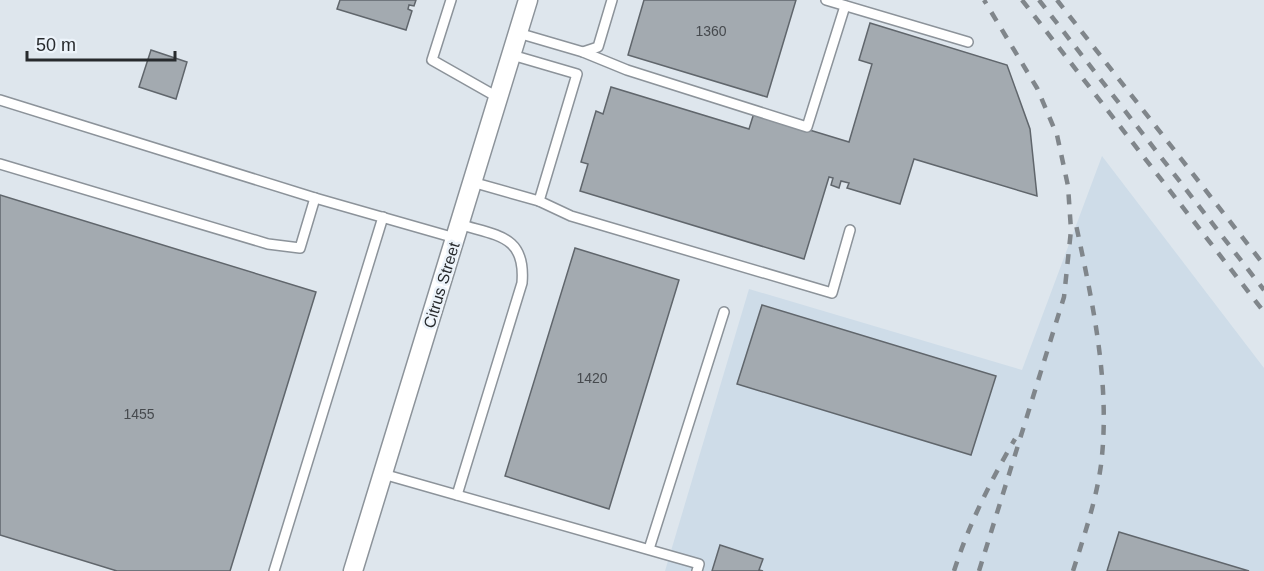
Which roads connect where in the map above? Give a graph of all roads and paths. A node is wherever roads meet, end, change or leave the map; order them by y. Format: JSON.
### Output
{"nodes":[{"id":1,"x":451,"y":0,"type":"edge"},
{"id":2,"x":528,"y":0,"type":"edge"},
{"id":3,"x":612,"y":0,"type":"edge"},
{"id":4,"x":826,"y":0,"type":"edge"},
{"id":5,"x":845,"y":6,"type":"junction"},
{"id":6,"x":518,"y":33,"type":"junction"},
{"id":7,"x":968,"y":42,"type":"dead end"},
{"id":8,"x":583,"y":52,"type":"junction"},
{"id":9,"x":512,"y":55,"type":"junction"},
{"id":10,"x":499,"y":98,"type":"junction"},
{"id":11,"x":0,"y":100,"type":"edge"},
{"id":12,"x":0,"y":165,"type":"edge"},
{"id":13,"x":472,"y":183,"type":"junction"},
{"id":14,"x":315,"y":198,"type":"junction"},
{"id":15,"x":538,"y":201,"type":"junction"},
{"id":16,"x":383,"y":217,"type":"junction"},
{"id":17,"x":850,"y":230,"type":"dead end"},
{"id":18,"x":457,"y":231,"type":"junction"},
{"id":19,"x":724,"y":312,"type":"dead end"},
{"id":20,"x":383,"y":474,"type":"junction"},
{"id":21,"x":457,"y":495,"type":"junction"},
{"id":22,"x":649,"y":549,"type":"junction"},
{"id":23,"x":274,"y":571,"type":"edge"},
{"id":24,"x":353,"y":571,"type":"edge"},
{"id":25,"x":697,"y":571,"type":"edge"}],
"edges":[{"from":1,"to":10,"type":"lane"},
{"from":2,"to":6,"type":"street","name":"Citrus Street"},
{"from":3,"to":8,"type":"lane"},
{"from":4,"to":5,"type":"lane"},
{"from":5,"to":7,"type":"lane"},
{"from":5,"to":8,"type":"lane"},
{"from":6,"to":8,"type":"lane"},
{"from":6,"to":9,"type":"street","name":"Citrus Street"},
{"from":9,"to":10,"type":"street","name":"Citrus Street"},
{"from":9,"to":15,"type":"lane"},
{"from":10,"to":13,"type":"street","name":"Citrus Street"},
{"from":11,"to":14,"type":"lane"},
{"from":12,"to":14,"type":"lane"},
{"from":13,"to":15,"type":"lane"},
{"from":13,"to":18,"type":"street","name":"Citrus Street"},
{"from":14,"to":16,"type":"lane"},
{"from":15,"to":17,"type":"lane"},
{"from":16,"to":18,"type":"lane"},
{"from":16,"to":23,"type":"lane"},
{"from":18,"to":20,"type":"street","name":"Citrus Street"},
{"from":18,"to":21,"type":"lane"},
{"from":19,"to":22,"type":"lane"},
{"from":20,"to":21,"type":"lane"},
{"from":20,"to":24,"type":"street","name":"Citrus Street"},
{"from":21,"to":22,"type":"lane"},
{"from":22,"to":25,"type":"lane"}]}
